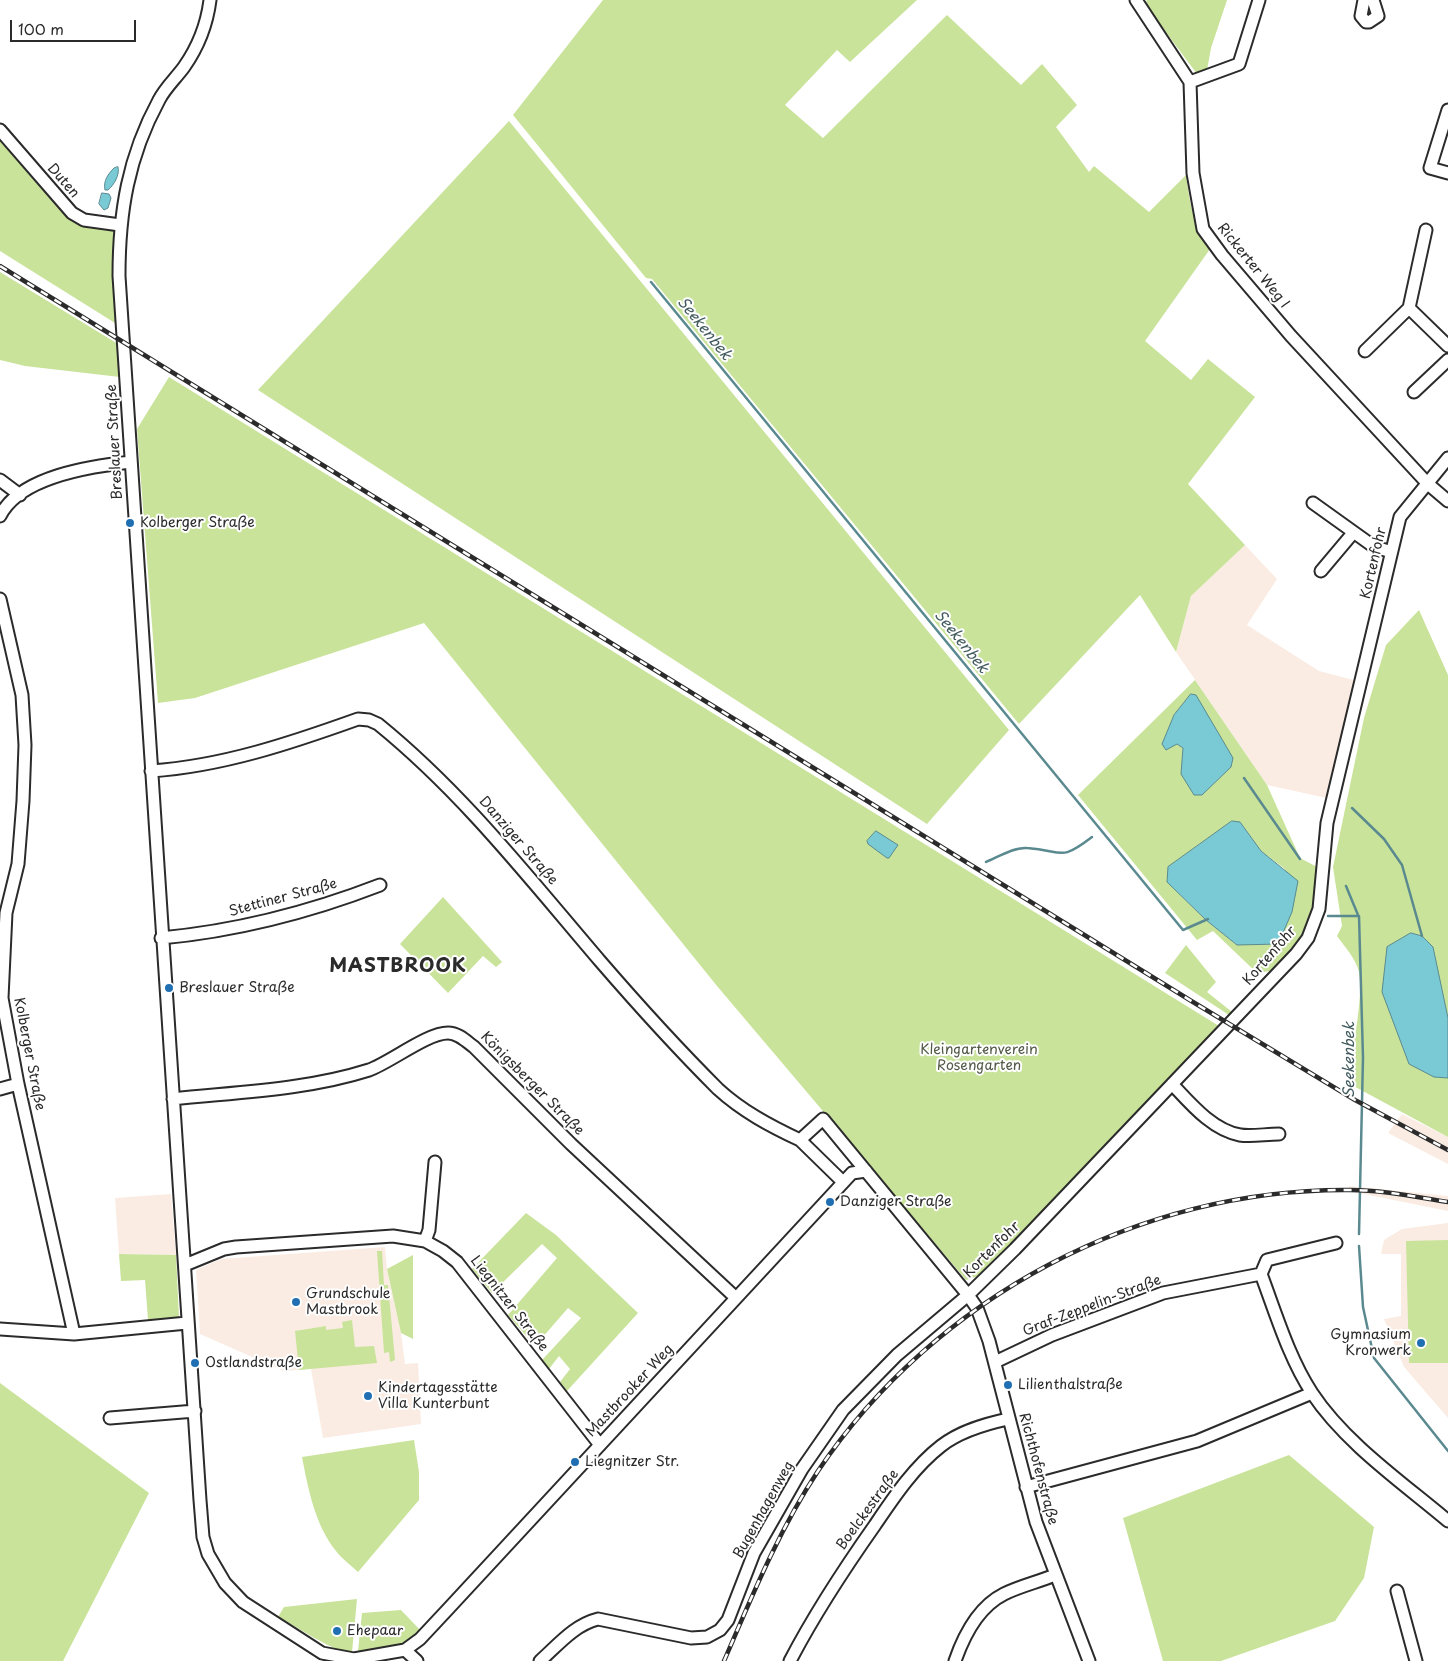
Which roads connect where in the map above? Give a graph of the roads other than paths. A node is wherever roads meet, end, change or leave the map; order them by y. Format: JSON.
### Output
{"nodes":[{"id":1,"x":210,"y":0,"type":"edge"},
{"id":2,"x":1136,"y":0,"type":"edge"},
{"id":3,"x":1259,"y":0,"type":"edge"},
{"id":4,"x":1364,"y":0,"type":"edge"},
{"id":5,"x":1373,"y":0,"type":"edge"},
{"id":6,"x":1190,"y":82,"type":"junction"},
{"id":7,"x":1448,"y":110,"type":"edge"},
{"id":8,"x":0,"y":130,"type":"edge"},
{"id":9,"x":1448,"y":173,"type":"edge"},
{"id":10,"x":120,"y":225,"type":"junction"},
{"id":11,"x":1426,"y":230,"type":"dead end"},
{"id":12,"x":1409,"y":308,"type":"junction"},
{"id":13,"x":1448,"y":346,"type":"edge"},
{"id":14,"x":1365,"y":351,"type":"dead end"},
{"id":15,"x":1448,"y":360,"type":"edge"},
{"id":16,"x":1414,"y":392,"type":"dead end"},
{"id":17,"x":1448,"y":458,"type":"edge"},
{"id":18,"x":131,"y":462,"type":"junction"},
{"id":19,"x":0,"y":480,"type":"edge"},
{"id":20,"x":1428,"y":484,"type":"junction"},
{"id":21,"x":20,"y":495,"type":"junction"},
{"id":22,"x":1448,"y":501,"type":"edge"},
{"id":23,"x":1313,"y":503,"type":"dead end"},
{"id":24,"x":0,"y":516,"type":"edge"},
{"id":25,"x":1353,"y":533,"type":"junction"},
{"id":26,"x":1391,"y":552,"type":"junction"},
{"id":27,"x":1321,"y":572,"type":"dead end"},
{"id":28,"x":0,"y":598,"type":"edge"},
{"id":29,"x":5,"y":637,"type":"edge"},
{"id":30,"x":151,"y":771,"type":"junction"},
{"id":31,"x":380,"y":885,"type":"dead end"},
{"id":32,"x":161,"y":938,"type":"junction"},
{"id":33,"x":18,"y":1084,"type":"junction"},
{"id":34,"x":1172,"y":1084,"type":"junction"},
{"id":35,"x":0,"y":1089,"type":"edge"},
{"id":36,"x":173,"y":1099,"type":"junction"},
{"id":37,"x":1278,"y":1134,"type":"dead end"},
{"id":38,"x":800,"y":1140,"type":"junction"},
{"id":39,"x":435,"y":1162,"type":"dead end"},
{"id":40,"x":866,"y":1171,"type":"junction"},
{"id":41,"x":844,"y":1182,"type":"junction"},
{"id":42,"x":425,"y":1241,"type":"junction"},
{"id":43,"x":1336,"y":1243,"type":"dead end"},
{"id":44,"x":185,"y":1265,"type":"junction"},
{"id":45,"x":1261,"y":1274,"type":"junction"},
{"id":46,"x":968,"y":1295,"type":"junction"},
{"id":47,"x":735,"y":1297,"type":"junction"},
{"id":48,"x":187,"y":1323,"type":"junction"},
{"id":49,"x":0,"y":1329,"type":"edge"},
{"id":50,"x":74,"y":1334,"type":"junction"},
{"id":51,"x":995,"y":1362,"type":"junction"},
{"id":52,"x":1312,"y":1393,"type":"junction"},
{"id":53,"x":194,"y":1411,"type":"junction"},
{"id":54,"x":110,"y":1418,"type":"dead end"},
{"id":55,"x":1008,"y":1419,"type":"junction"},
{"id":56,"x":600,"y":1445,"type":"junction"},
{"id":57,"x":1026,"y":1488,"type":"junction"},
{"id":58,"x":1448,"y":1521,"type":"edge"},
{"id":59,"x":1055,"y":1575,"type":"junction"},
{"id":60,"x":1397,"y":1591,"type":"dead end"},
{"id":61,"x":405,"y":1650,"type":"junction"},
{"id":62,"x":335,"y":1659,"type":"edge"},
{"id":63,"x":417,"y":1661,"type":"edge"},
{"id":64,"x":540,"y":1661,"type":"edge"},
{"id":65,"x":790,"y":1661,"type":"edge"},
{"id":66,"x":955,"y":1661,"type":"edge"},
{"id":67,"x":1089,"y":1661,"type":"edge"},
{"id":68,"x":1416,"y":1661,"type":"edge"}],
"edges":[{"from":1,"to":10,"type":"street","name":"Breslauer Straße"},
{"from":2,"to":6,"type":"street"},
{"from":3,"to":6,"type":"street"},
{"from":4,"to":5,"type":"street"},
{"from":6,"to":20,"type":"street","name":"Rickerter Weg I"},
{"from":7,"to":9,"type":"street"},
{"from":8,"to":10,"type":"street","name":"Duten"},
{"from":10,"to":18,"type":"street","name":"Breslauer Straße"},
{"from":11,"to":12,"type":"street"},
{"from":12,"to":13,"type":"street"},
{"from":12,"to":14,"type":"street"},
{"from":15,"to":16,"type":"street"},
{"from":17,"to":20,"type":"street","name":"Kortenfohr"},
{"from":18,"to":21,"type":"street"},
{"from":18,"to":30,"type":"street","name":"Breslauer Straße"},
{"from":19,"to":21,"type":"street"},
{"from":20,"to":22,"type":"street","name":"Rickerter Weg I"},
{"from":20,"to":26,"type":"street","name":"Kortenfohr"},
{"from":21,"to":24,"type":"street"},
{"from":23,"to":25,"type":"street"},
{"from":25,"to":26,"type":"street"},
{"from":25,"to":27,"type":"street"},
{"from":26,"to":34,"type":"street","name":"Kortenfohr"},
{"from":28,"to":29,"type":"street","name":"Kolberger Straße"},
{"from":29,"to":33,"type":"street","name":"Kolberger Straße"},
{"from":30,"to":32,"type":"street","name":"Breslauer Straße"},
{"from":30,"to":38,"type":"street","name":"Danziger Straße"},
{"from":31,"to":32,"type":"street","name":"Stettiner Straße"},
{"from":32,"to":36,"type":"street","name":"Breslauer Straße"},
{"from":33,"to":35,"type":"street"},
{"from":33,"to":50,"type":"street","name":"Kolberger Straße"},
{"from":34,"to":37,"type":"street"},
{"from":34,"to":46,"type":"street","name":"Kortenfohr"},
{"from":36,"to":44,"type":"street","name":"Breslauer Straße"},
{"from":36,"to":47,"type":"street","name":"Königsberger Straße"},
{"from":38,"to":40,"type":"street"},
{"from":38,"to":41,"type":"street","name":"Danziger Straße"},
{"from":39,"to":42,"type":"street"},
{"from":40,"to":41,"type":"street","name":"Mastbrooker Weg"},
{"from":40,"to":46,"type":"street","name":"Richthofenstraße"},
{"from":41,"to":47,"type":"street","name":"Mastbrooker Weg"},
{"from":42,"to":44,"type":"street","name":"Liegnitzer Straße"},
{"from":42,"to":56,"type":"street","name":"Liegnitzer Straße"},
{"from":43,"to":45,"type":"street"},
{"from":44,"to":48,"type":"street","name":"Breslauer Straße"},
{"from":45,"to":51,"type":"street","name":"Graf-Zeppelin-Straße"},
{"from":45,"to":52,"type":"street"},
{"from":46,"to":51,"type":"street","name":"Richthofenstraße"},
{"from":46,"to":64,"type":"street","name":"Bugenhagenweg"},
{"from":47,"to":56,"type":"street","name":"Mastbrooker Weg"},
{"from":48,"to":50,"type":"street"},
{"from":48,"to":53,"type":"street","name":"Breslauer Straße"},
{"from":49,"to":50,"type":"street"},
{"from":51,"to":55,"type":"street","name":"Richthofenstraße"},
{"from":52,"to":57,"type":"street"},
{"from":52,"to":58,"type":"street"},
{"from":53,"to":54,"type":"street"},
{"from":53,"to":62,"type":"street"},
{"from":55,"to":57,"type":"street","name":"Richthofenstraße"},
{"from":55,"to":65,"type":"street","name":"Boelckestraße"},
{"from":56,"to":61,"type":"street","name":"Mastbrooker Weg"},
{"from":57,"to":59,"type":"street","name":"Richthofenstraße"},
{"from":59,"to":66,"type":"street"},
{"from":59,"to":67,"type":"street","name":"Richthofenstraße"},
{"from":60,"to":68,"type":"street"},
{"from":61,"to":62,"type":"street","name":"Mastbrooker Weg"},
{"from":61,"to":63,"type":"street"}]}
